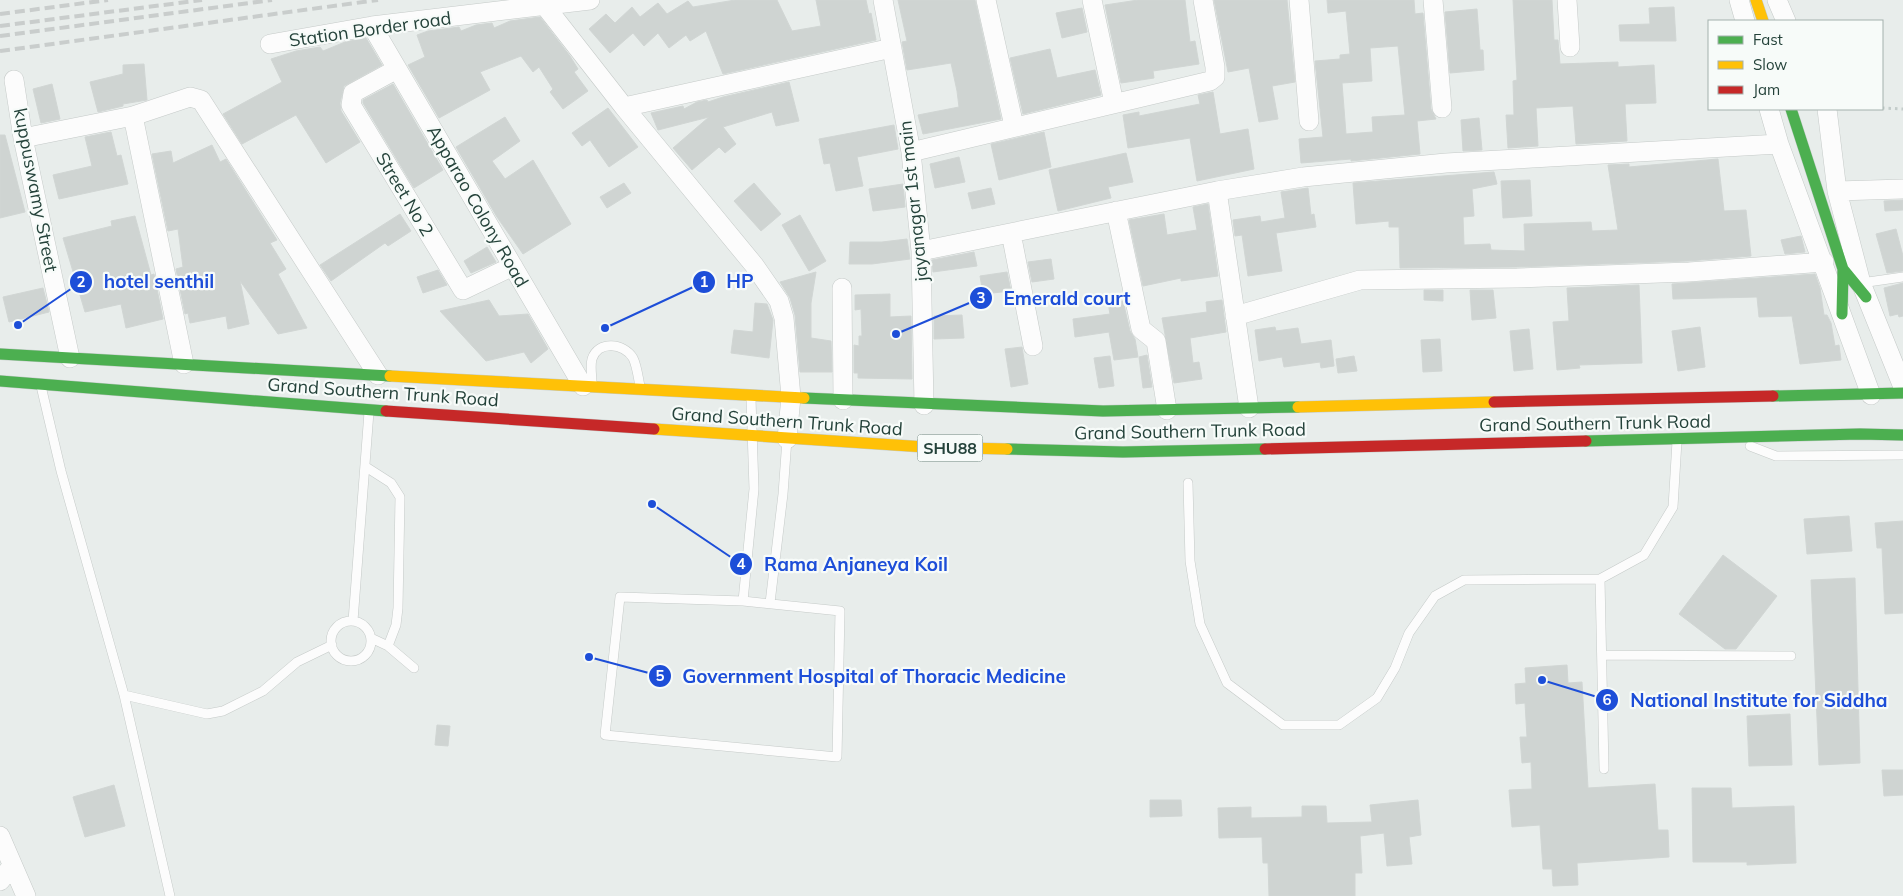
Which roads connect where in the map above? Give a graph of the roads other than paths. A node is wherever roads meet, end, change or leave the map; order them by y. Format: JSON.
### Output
{"nodes":[{"id":1,"x":590,"y":0,"type":"edge"},
{"id":2,"x":883,"y":0,"type":"edge"},
{"id":3,"x":986,"y":0,"type":"edge"},
{"id":4,"x":1092,"y":0,"type":"edge"},
{"id":5,"x":1203,"y":0,"type":"edge"},
{"id":6,"x":1299,"y":0,"type":"edge"},
{"id":7,"x":1433,"y":0,"type":"edge"},
{"id":8,"x":1567,"y":0,"type":"edge"},
{"id":9,"x":1739,"y":0,"type":"edge"},
{"id":10,"x":1756,"y":0,"type":"edge"},
{"id":11,"x":1777,"y":0,"type":"edge"},
{"id":12,"x":545,"y":6,"type":"junction"},
{"id":13,"x":1744,"y":20,"type":"edge"},
{"id":14,"x":1763,"y":20,"type":"edge"},
{"id":15,"x":1786,"y":20,"type":"edge"},
{"id":16,"x":372,"y":26,"type":"junction"},
{"id":17,"x":270,"y":44,"type":"dead end"},
{"id":18,"x":1570,"y":47,"type":"dead end"},
{"id":19,"x":892,"y":48,"type":"junction"},
{"id":20,"x":398,"y":69,"type":"junction"},
{"id":21,"x":14,"y":80,"type":"dead end"},
{"id":22,"x":1114,"y":103,"type":"junction"},
{"id":23,"x":624,"y":107,"type":"junction"},
{"id":24,"x":1442,"y":108,"type":"dead end"},
{"id":25,"x":1769,"y":110,"type":"edge"},
{"id":26,"x":1791,"y":110,"type":"edge"},
{"id":27,"x":1827,"y":110,"type":"edge"},
{"id":28,"x":133,"y":116,"type":"junction"},
{"id":29,"x":1309,"y":121,"type":"dead end"},
{"id":30,"x":1014,"y":126,"type":"junction"},
{"id":31,"x":24,"y":138,"type":"junction"},
{"id":32,"x":1779,"y":144,"type":"junction"},
{"id":33,"x":911,"y":152,"type":"junction"},
{"id":34,"x":1903,"y":189,"type":"edge"},
{"id":35,"x":1216,"y":191,"type":"junction"},
{"id":36,"x":1837,"y":191,"type":"junction"},
{"id":37,"x":1116,"y":211,"type":"junction"},
{"id":38,"x":1011,"y":233,"type":"junction"},
{"id":39,"x":921,"y":251,"type":"junction"},
{"id":40,"x":1824,"y":262,"type":"junction"},
{"id":41,"x":512,"y":266,"type":"junction"},
{"id":42,"x":1843,"y":269,"type":"junction"},
{"id":43,"x":1903,"y":277,"type":"edge"},
{"id":44,"x":842,"y":288,"type":"dead end"},
{"id":45,"x":1863,"y":290,"type":"junction"},
{"id":46,"x":1842,"y":314,"type":"junction"},
{"id":47,"x":1235,"y":316,"type":"junction"},
{"id":48,"x":1033,"y":346,"type":"dead end"},
{"id":49,"x":0,"y":354,"type":"edge"},
{"id":50,"x":70,"y":358,"type":"junction"},
{"id":51,"x":184,"y":364,"type":"junction"},
{"id":52,"x":1898,"y":364,"type":"edge"},
{"id":53,"x":378,"y":375,"type":"junction"},
{"id":54,"x":0,"y":381,"type":"edge"},
{"id":55,"x":40,"y":384,"type":"junction"},
{"id":56,"x":587,"y":386,"type":"junction"},
{"id":57,"x":1903,"y":387,"type":"edge"},
{"id":58,"x":641,"y":389,"type":"junction"},
{"id":59,"x":1903,"y":393,"type":"edge"},
{"id":60,"x":1871,"y":394,"type":"junction"},
{"id":61,"x":750,"y":395,"type":"junction"},
{"id":62,"x":791,"y":397,"type":"junction"},
{"id":63,"x":843,"y":400,"type":"junction"},
{"id":64,"x":924,"y":405,"type":"junction"},
{"id":65,"x":1248,"y":408,"type":"junction"},
{"id":66,"x":369,"y":409,"type":"junction"},
{"id":67,"x":1166,"y":410,"type":"junction"},
{"id":68,"x":1903,"y":435,"type":"edge"},
{"id":69,"x":752,"y":436,"type":"junction"},
{"id":70,"x":1678,"y":438,"type":"junction"},
{"id":71,"x":1729,"y":438,"type":"junction"},
{"id":72,"x":787,"y":439,"type":"junction"},
{"id":73,"x":1903,"y":455,"type":"edge"},
{"id":74,"x":366,"y":467,"type":"junction"},
{"id":75,"x":1188,"y":483,"type":"dead end"},
{"id":76,"x":1600,"y":579,"type":"junction"},
{"id":77,"x":743,"y":601,"type":"junction"},
{"id":78,"x":770,"y":603,"type":"junction"},
{"id":79,"x":353,"y":621,"type":"junction"},
{"id":80,"x":371,"y":638,"type":"junction"},
{"id":81,"x":332,"y":645,"type":"junction"},
{"id":82,"x":388,"y":646,"type":"junction"},
{"id":83,"x":1602,"y":655,"type":"junction"},
{"id":84,"x":1791,"y":656,"type":"dead end"},
{"id":85,"x":414,"y":668,"type":"dead end"},
{"id":86,"x":124,"y":695,"type":"junction"},
{"id":87,"x":1604,"y":769,"type":"dead end"},
{"id":88,"x":0,"y":836,"type":"edge"},
{"id":89,"x":12,"y":866,"type":"junction"},
{"id":90,"x":0,"y":881,"type":"edge"},
{"id":91,"x":26,"y":896,"type":"edge"},
{"id":92,"x":170,"y":896,"type":"edge"}],
"edges":[{"from":1,"to":12,"type":"street","name":"Station Border road"},
{"from":2,"to":19,"type":"street","name":"jayanagar 1st main"},
{"from":3,"to":30,"type":"street"},
{"from":4,"to":22,"type":"street"},
{"from":5,"to":22,"type":"street"},
{"from":6,"to":29,"type":"street"},
{"from":7,"to":24,"type":"street"},
{"from":8,"to":18,"type":"street"},
{"from":9,"to":13,"type":"street"},
{"from":10,"to":14,"type":"main road"},
{"from":11,"to":15,"type":"street"},
{"from":12,"to":16,"type":"street","name":"Station Border road"},
{"from":12,"to":23,"type":"street"},
{"from":16,"to":17,"type":"street","name":"Station Border road"},
{"from":16,"to":20,"type":"street","name":"Apparao Colony Road"},
{"from":19,"to":23,"type":"street"},
{"from":19,"to":33,"type":"street","name":"jayanagar 1st main"},
{"from":20,"to":41,"type":"street","name":"Apparao Colony Road"},
{"from":20,"to":41,"type":"street","name":"Street No 2"},
{"from":21,"to":31,"type":"street","name":"kuppuswamy Street"},
{"from":22,"to":30,"type":"street"},
{"from":23,"to":62,"type":"street"},
{"from":25,"to":32,"type":"street"},
{"from":26,"to":42,"type":"main road"},
{"from":27,"to":36,"type":"street"},
{"from":28,"to":31,"type":"street"},
{"from":28,"to":51,"type":"street"},
{"from":28,"to":53,"type":"street"},
{"from":30,"to":33,"type":"street"},
{"from":31,"to":50,"type":"street","name":"kuppuswamy Street"},
{"from":32,"to":35,"type":"street"},
{"from":32,"to":40,"type":"street"},
{"from":33,"to":39,"type":"street","name":"jayanagar 1st main"},
{"from":34,"to":36,"type":"street"},
{"from":35,"to":37,"type":"street"},
{"from":35,"to":47,"type":"street"},
{"from":36,"to":45,"type":"street"},
{"from":37,"to":38,"type":"street"},
{"from":37,"to":67,"type":"street"},
{"from":38,"to":39,"type":"street"},
{"from":38,"to":48,"type":"street"},
{"from":39,"to":64,"type":"street","name":"jayanagar 1st main"},
{"from":40,"to":46,"type":"street"},
{"from":40,"to":47,"type":"street"},
{"from":41,"to":56,"type":"street","name":"Apparao Colony Road"},
{"from":42,"to":45,"type":"main road"},
{"from":42,"to":46,"type":"main road"},
{"from":43,"to":45,"type":"lane"},
{"from":44,"to":63,"type":"street"},
{"from":45,"to":52,"type":"street"},
{"from":46,"to":60,"type":"street"},
{"from":47,"to":65,"type":"street"},
{"from":49,"to":50,"type":"main road","name":"Grand Southern Trunk Road"},
{"from":50,"to":51,"type":"main road","name":"Grand Southern Trunk Road"},
{"from":51,"to":53,"type":"main road","name":"Grand Southern Trunk Road"},
{"from":52,"to":57,"type":"street"},
{"from":53,"to":56,"type":"main road","name":"Grand Southern Trunk Road"},
{"from":54,"to":55,"type":"main road","name":"Grand Southern Trunk Road","number":"SHU88"},
{"from":55,"to":66,"type":"main road","name":"Grand Southern Trunk Road","number":"SHU88"},
{"from":55,"to":86,"type":"lane"},
{"from":56,"to":58,"type":"main road","name":"Grand Southern Trunk Road"},
{"from":56,"to":58,"type":"lane"},
{"from":58,"to":61,"type":"main road","name":"Grand Southern Trunk Road"},
{"from":59,"to":60,"type":"main road","name":"Grand Southern Trunk Road"},
{"from":60,"to":65,"type":"main road","name":"Grand Southern Trunk Road"},
{"from":61,"to":62,"type":"main road","name":"Grand Southern Trunk Road"},
{"from":61,"to":69,"type":"lane"},
{"from":62,"to":63,"type":"main road","name":"Grand Southern Trunk Road"},
{"from":62,"to":72,"type":"street"},
{"from":63,"to":64,"type":"main road","name":"Grand Southern Trunk Road"},
{"from":64,"to":67,"type":"main road","name":"Grand Southern Trunk Road"},
{"from":65,"to":67,"type":"main road","name":"Grand Southern Trunk Road"},
{"from":66,"to":69,"type":"main road","name":"Grand Southern Trunk Road","number":"SHU88"},
{"from":66,"to":74,"type":"lane"},
{"from":68,"to":71,"type":"main road","name":"Grand Southern Trunk Road","number":"SHU88"},
{"from":69,"to":72,"type":"main road","name":"Grand Southern Trunk Road","number":"SHU88"},
{"from":69,"to":77,"type":"lane"},
{"from":70,"to":71,"type":"main road","name":"Grand Southern Trunk Road","number":"SHU88"},
{"from":70,"to":72,"type":"main road","name":"Grand Southern Trunk Road","number":"SHU88"},
{"from":70,"to":76,"type":"lane"},
{"from":71,"to":73,"type":"lane"},
{"from":72,"to":78,"type":"lane"},
{"from":74,"to":79,"type":"lane"},
{"from":74,"to":82,"type":"lane"},
{"from":75,"to":76,"type":"lane"},
{"from":76,"to":83,"type":"lane"},
{"from":77,"to":78,"type":"lane"},
{"from":77,"to":78,"type":"lane"},
{"from":79,"to":80,"type":"lane"},
{"from":79,"to":81,"type":"lane"},
{"from":80,"to":81,"type":"lane"},
{"from":80,"to":82,"type":"lane"},
{"from":81,"to":86,"type":"lane"},
{"from":82,"to":85,"type":"lane"},
{"from":83,"to":84,"type":"lane"},
{"from":83,"to":87,"type":"lane"},
{"from":86,"to":92,"type":"lane"},
{"from":88,"to":89,"type":"street"},
{"from":89,"to":90,"type":"street"},
{"from":89,"to":91,"type":"street"}]}
